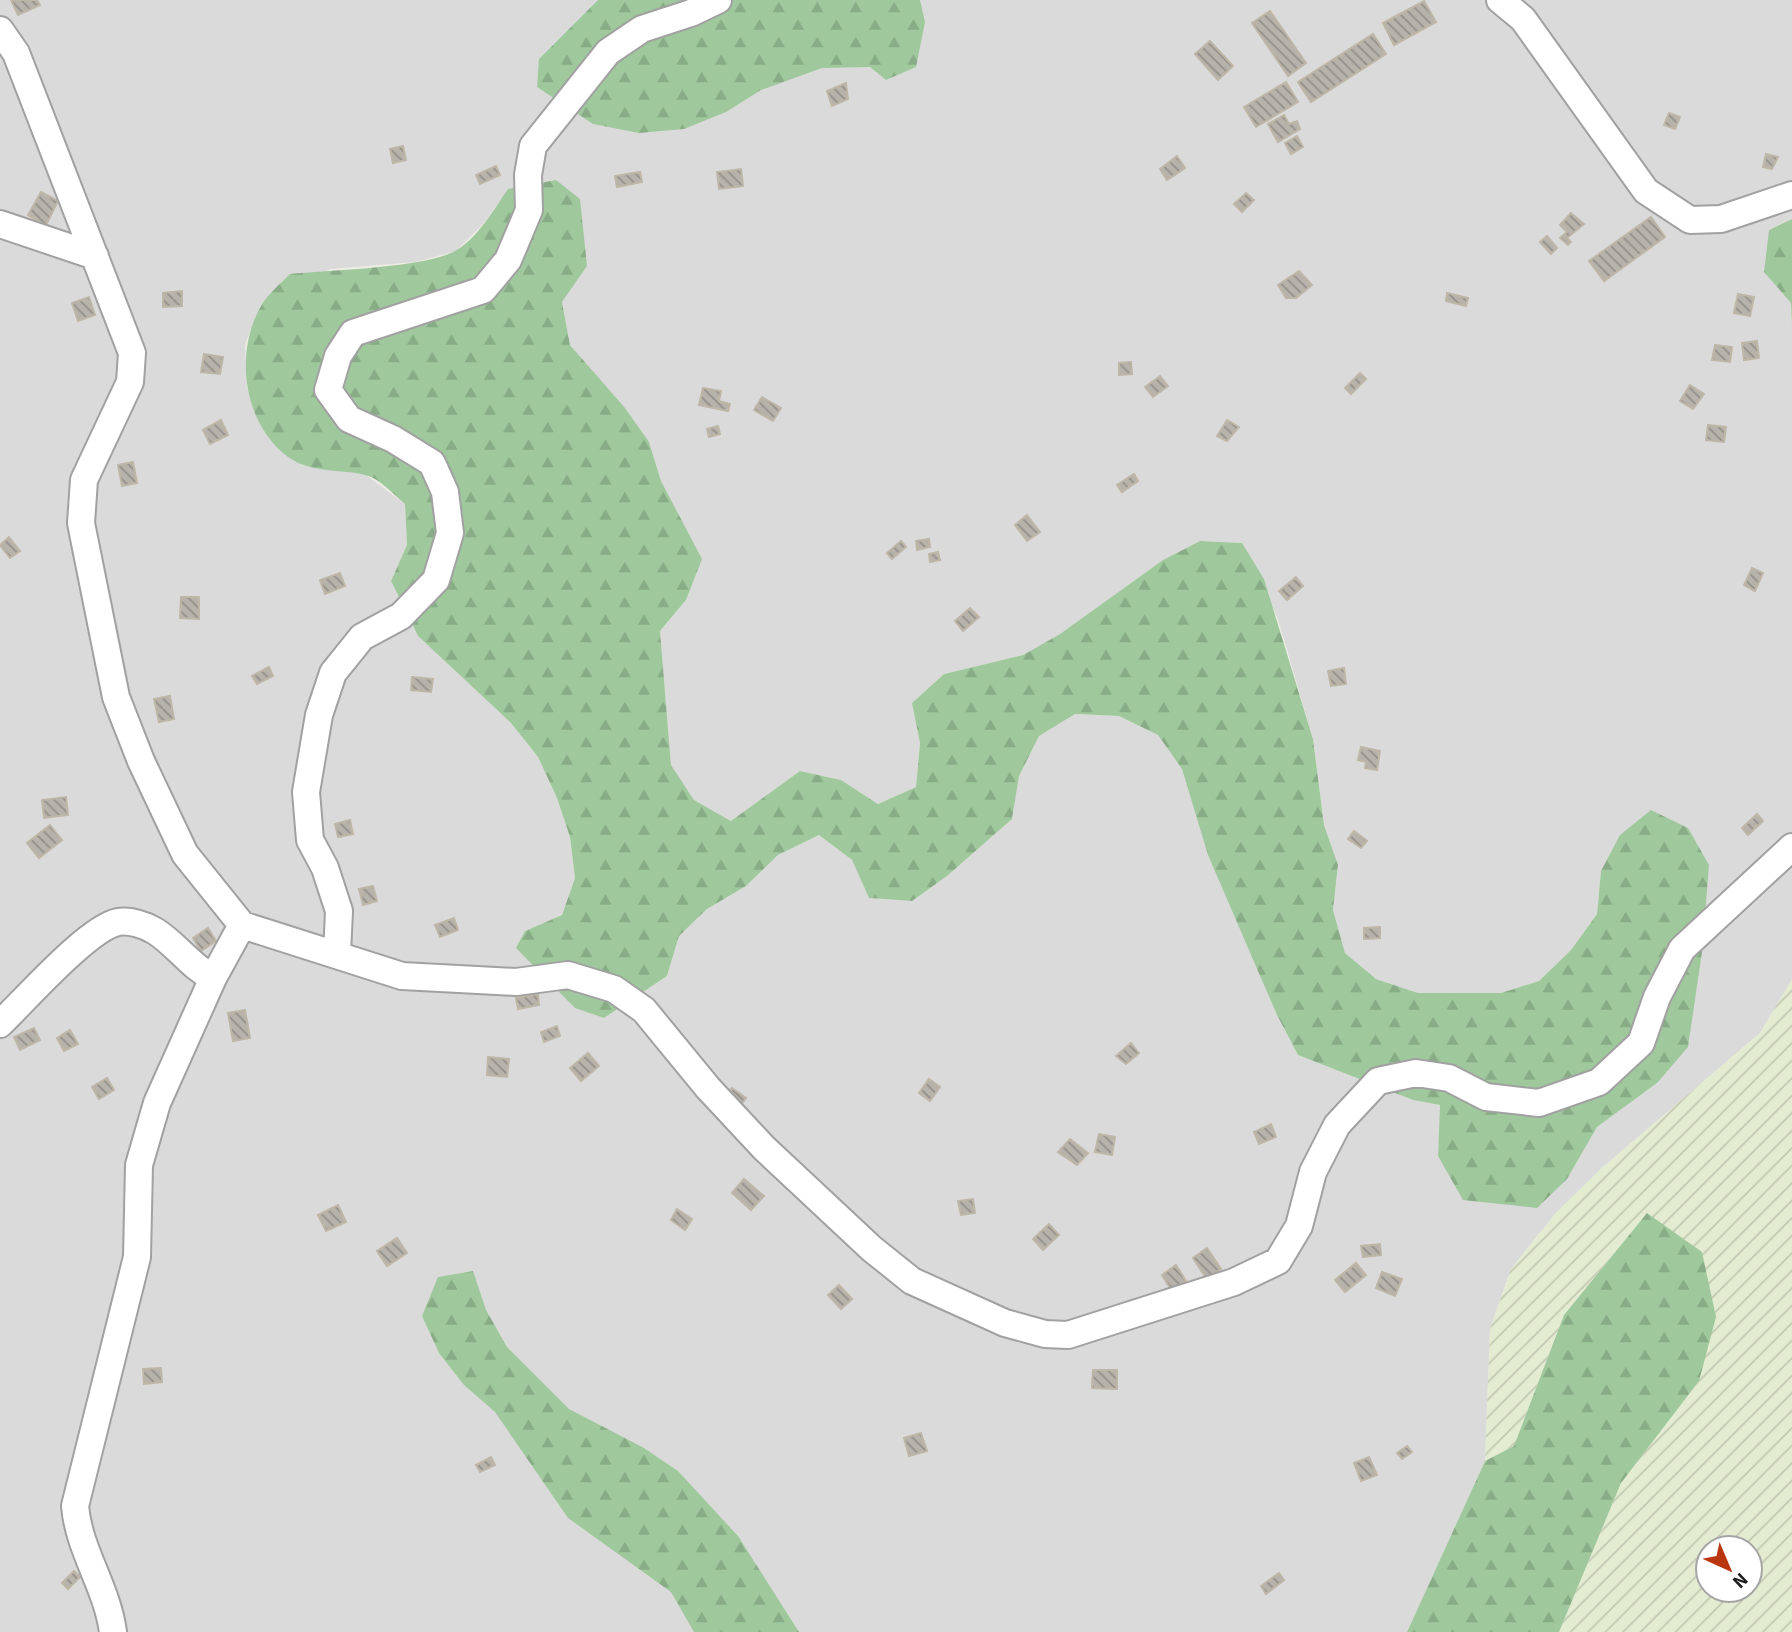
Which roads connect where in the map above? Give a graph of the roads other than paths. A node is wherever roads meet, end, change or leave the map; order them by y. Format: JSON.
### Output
{"nodes":[{"id":1,"x":718,"y":0,"type":"edge"},
{"id":2,"x":1500,"y":0,"type":"edge"},
{"id":3,"x":0,"y":30,"type":"edge"},
{"id":4,"x":1792,"y":195,"type":"edge"},
{"id":5,"x":0,"y":224,"type":"edge"},
{"id":6,"x":94,"y":256,"type":"junction"},
{"id":7,"x":1792,"y":847,"type":"edge"},
{"id":8,"x":242,"y":925,"type":"junction"},
{"id":9,"x":337,"y":954,"type":"junction"},
{"id":10,"x":213,"y":978,"type":"junction"},
{"id":11,"x":0,"y":1024,"type":"edge"},
{"id":12,"x":113,"y":1632,"type":"edge"}],
"edges":[{"from":1,"to":9,"type":"street"},
{"from":2,"to":4,"type":"street"},
{"from":3,"to":6,"type":"street"},
{"from":5,"to":6,"type":"street"},
{"from":6,"to":8,"type":"street"},
{"from":7,"to":9,"type":"street"},
{"from":8,"to":9,"type":"street"},
{"from":8,"to":10,"type":"street"},
{"from":10,"to":11,"type":"street"},
{"from":10,"to":12,"type":"street"}]}
